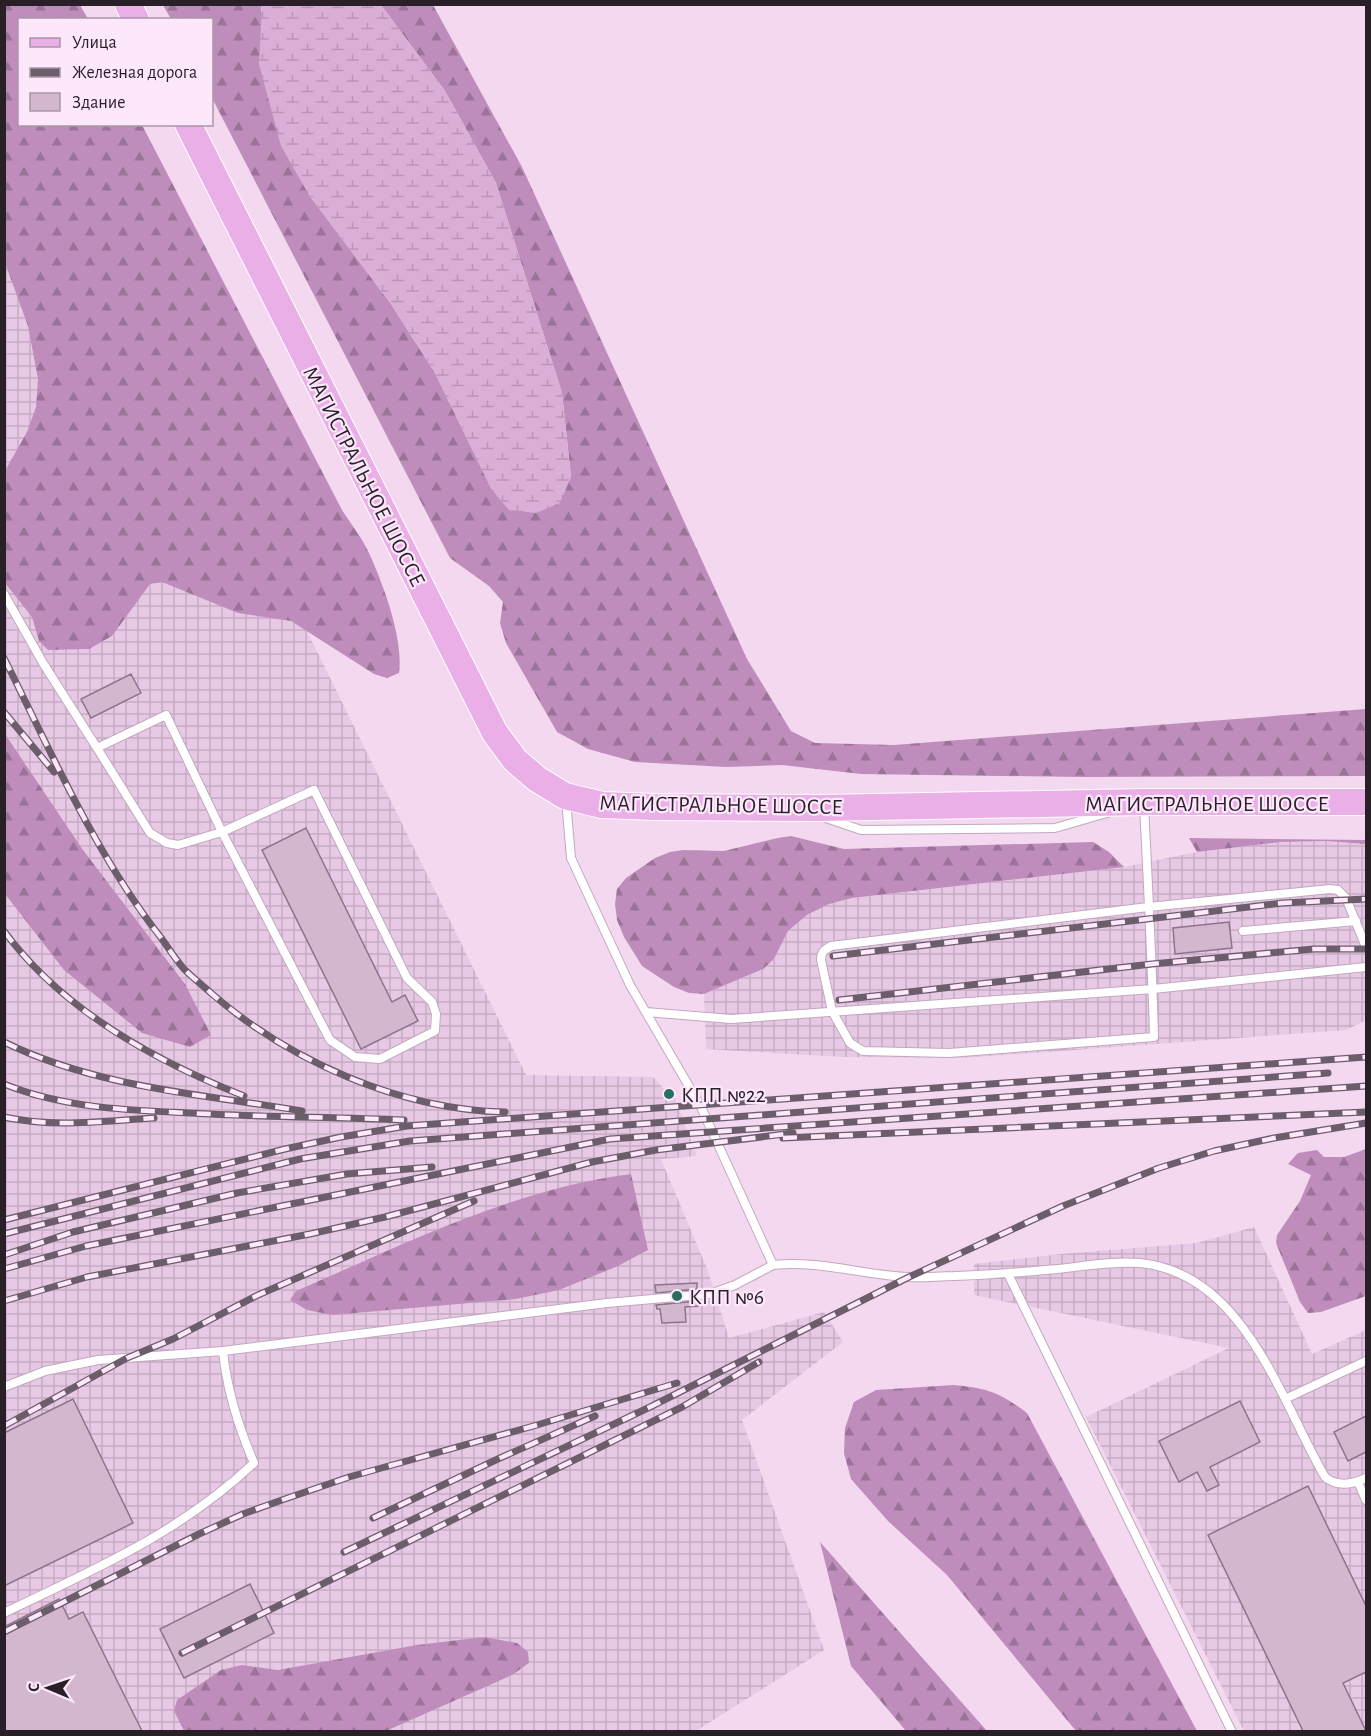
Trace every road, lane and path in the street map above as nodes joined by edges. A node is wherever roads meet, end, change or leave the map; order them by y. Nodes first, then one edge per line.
1 (128, 4) edge
2 (135, 18) edge
3 (189, 126) edge
4 (4, 594) edge
5 (97, 748) junction
6 (565, 796) junction
7 (1144, 802) junction
8 (1366, 802) edge
9 (222, 832) junction
10 (1148, 908) junction
11 (1356, 921) junction
12 (1243, 931) dead end
13 (1366, 947) edge
14 (1366, 967) edge
15 (1153, 989) junction
16 (832, 1011) junction
17 (646, 1012) junction
18 (773, 1265) junction
19 (1008, 1274) junction
20 (223, 1350) junction
21 (1366, 1361) edge
22 (4, 1387) edge
23 (1285, 1399) junction
24 (1362, 1480) edge
25 (1366, 1500) edge
26 (4, 1613) edge
27 (1232, 1731) edge

1 - 2 main road
3 - 6 main road, МАГИСТРАЛЬНОЕ ШОССЕ
4 - 5 lane
5 - 9 lane
5 - 9 lane
6 - 7 main road, МАГИСТРАЛЬНОЕ ШОССЕ
6 - 17 lane
7 - 8 main road, МАГИСТРАЛЬНОЕ ШОССЕ
7 - 10 lane
9 - 9 lane
10 - 11 lane
10 - 15 lane
10 - 16 lane
11 - 12 lane
11 - 13 lane
14 - 15 lane
15 - 16 lane
15 - 16 lane
16 - 17 lane
17 - 18 lane
18 - 19 lane
18 - 20 lane
19 - 23 lane
19 - 27 lane
20 - 22 lane
20 - 26 lane
21 - 23 lane
23 - 24 lane
24 - 25 lane

